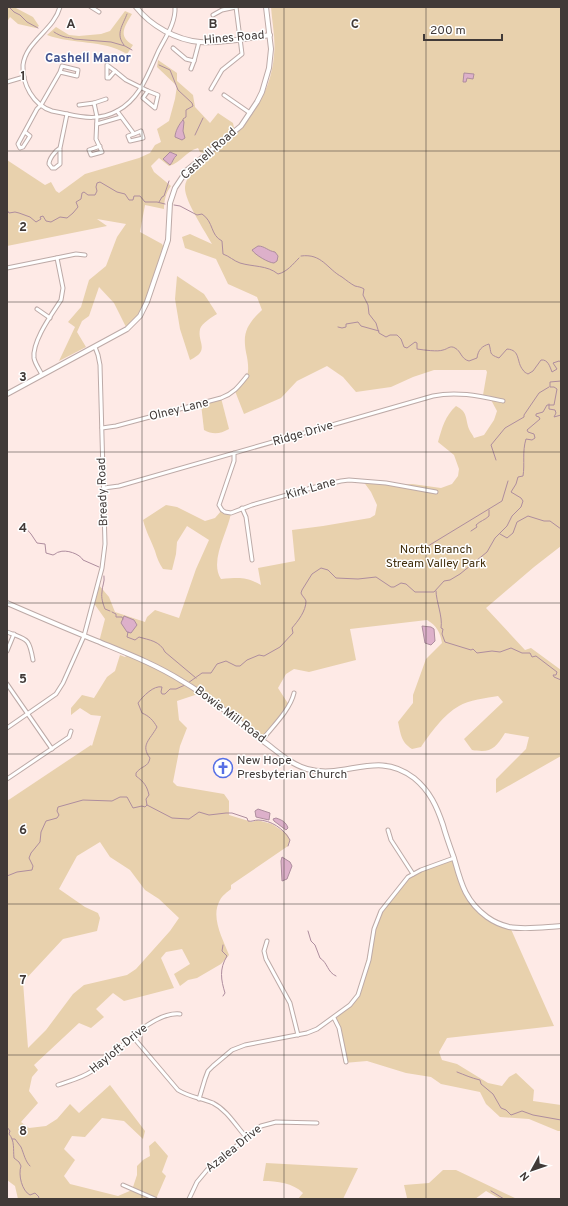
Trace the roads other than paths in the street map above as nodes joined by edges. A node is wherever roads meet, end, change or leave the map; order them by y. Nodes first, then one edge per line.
1 (60, 7) edge
2 (91, 7) edge
3 (136, 7) edge
4 (175, 7) edge
5 (236, 7) edge
6 (266, 7) edge
7 (99, 12) dead end
8 (214, 15) dead end
9 (168, 33) junction
10 (270, 35) junction
11 (241, 39) junction
12 (199, 42) junction
13 (173, 48) dead end
14 (194, 61) junction
15 (191, 69) dead end
16 (115, 71) dead end
17 (60, 72) junction
18 (24, 77) junction
19 (7, 82) edge
20 (142, 87) junction
21 (211, 89) dead end
22 (148, 91) junction
23 (224, 95) dead end
24 (106, 100) dead end
25 (94, 103) junction
26 (41, 105) junction
27 (78, 105) dead end
28 (117, 111) junction
29 (250, 113) junction
30 (67, 114) junction
31 (97, 117) junction
32 (121, 117) junction
33 (97, 124) junction
34 (25, 132) junction
35 (134, 134) junction
36 (100, 146) dead end
37 (60, 148) junction
38 (84, 255) dead end
39 (57, 258) junction
40 (7, 268) edge
41 (37, 309) dead end
42 (50, 318) junction
43 (95, 347) junction
44 (42, 375) junction
45 (247, 376) dead end
46 (7, 394) edge
47 (503, 401) dead end
48 (102, 428) junction
49 (234, 453) junction
50 (104, 488) junction
51 (436, 492) dead end
52 (242, 508) junction
53 (252, 560) dead end
54 (7, 603) edge
55 (7, 632) edge
56 (14, 634) junction
57 (84, 636) junction
58 (7, 651) edge
59 (33, 660) dead end
60 (7, 684) edge
61 (294, 693) dead end
62 (27, 714) junction
63 (7, 728) edge
64 (71, 731) dead end
65 (262, 740) junction
66 (52, 749) junction
67 (7, 779) edge
68 (388, 830) dead end
69 (454, 858) junction
70 (414, 874) junction
71 (561, 926) edge
72 (267, 941) dead end
73 (180, 1014) dead end
74 (334, 1018) junction
75 (298, 1034) junction
76 (133, 1037) junction
77 (346, 1062) dead end
78 (58, 1085) dead end
79 (199, 1099) junction
80 (316, 1123) dead end
81 (246, 1137) junction
82 (123, 1185) dead end
83 (155, 1199) edge
84 (189, 1199) edge

1 - 18 street
2 - 7 street
3 - 9 street, Hines Road
4 - 9 street
5 - 8 street
5 - 11 street
6 - 10 street, Cashell Road
9 - 12 street, Hines Road
9 - 20 street
10 - 11 street, Hines Road
10 - 29 street, Cashell Road
11 - 12 street, Hines Road
11 - 21 street
12 - 14 street
13 - 14 street
14 - 15 street
16 - 20 street
17 - 17 street
17 - 26 street
18 - 19 street
18 - 26 street
20 - 22 street
20 - 28 street
22 - 22 street
23 - 29 street
24 - 25 street
25 - 27 street
25 - 31 street
26 - 30 street
26 - 34 street
28 - 31 street
28 - 32 street
29 - 43 street, Cashell Road
30 - 31 street
30 - 37 street
31 - 33 street
32 - 33 street
32 - 35 street
33 - 36 street
34 - 34 street
35 - 35 street
37 - 37 street
38 - 39 street
39 - 40 street
39 - 42 street
41 - 42 street
42 - 44 street
43 - 44 street, Cashell Road
43 - 48 street, Bready Road
44 - 46 street, Cashell Road
45 - 48 street, Olney Lane
47 - 49 street, Ridge Drive
48 - 50 street, Bready Road
49 - 50 street, Ridge Drive
49 - 52 street, Kirk Lane
50 - 57 street, Bready Road
51 - 52 street, Kirk Lane
52 - 53 street
54 - 57 street, Bowie Mill Road
55 - 56 street
56 - 58 street
56 - 59 street
57 - 62 street, Bready Road
57 - 65 street, Bowie Mill Road
60 - 62 street
61 - 65 street
62 - 63 street, Bready Road
62 - 66 street
64 - 66 street
65 - 69 street, Bowie Mill Road
66 - 67 street
68 - 70 street
69 - 70 street
69 - 71 street, Bowie Mill Road
70 - 74 street
72 - 75 street
73 - 76 street, Hayloft Drive
74 - 75 street
74 - 77 street
75 - 79 street
76 - 78 street, Hayloft Drive
76 - 79 street
79 - 81 street
80 - 81 street, Azalea Drive
81 - 84 street, Azalea Drive
82 - 83 street

